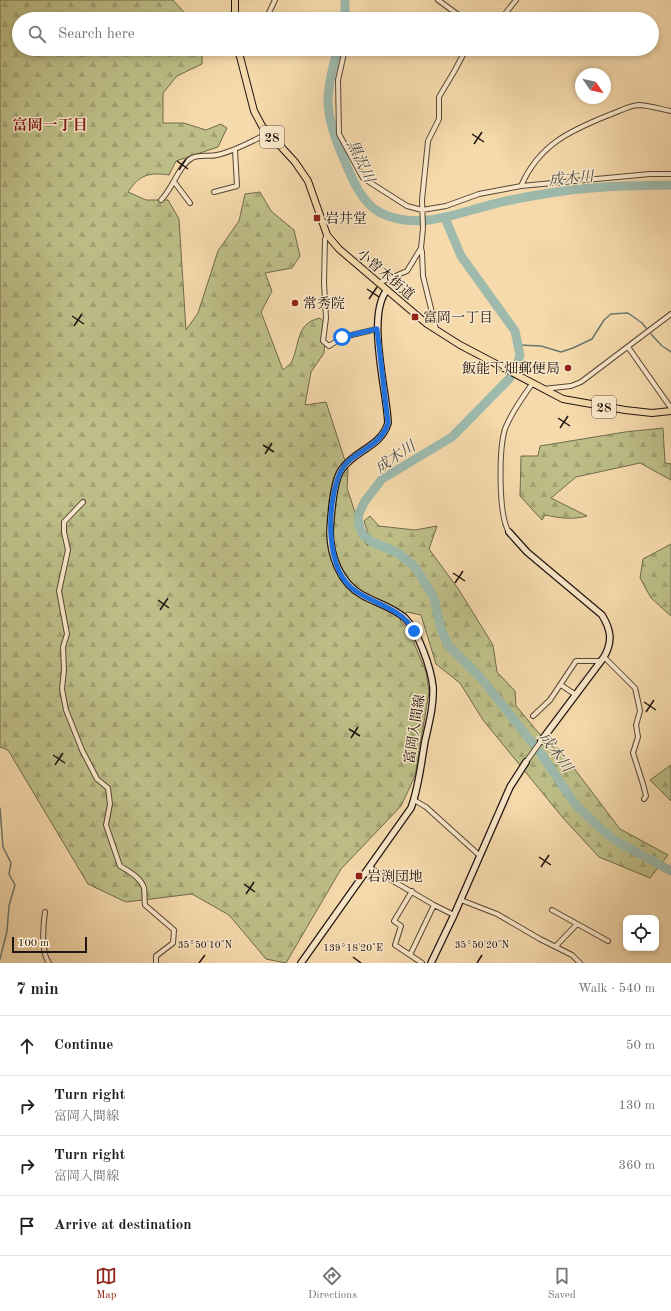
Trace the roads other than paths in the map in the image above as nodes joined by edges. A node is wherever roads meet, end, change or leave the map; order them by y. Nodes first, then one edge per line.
1 (235, 0) edge
2 (275, 0) edge
3 (438, 0) edge
4 (516, 0) edge
5 (235, 12) edge
6 (269, 12) edge
7 (454, 12) edge
8 (506, 12) edge
9 (240, 56) edge
10 (343, 56) edge
11 (463, 56) edge
12 (671, 111) edge
13 (269, 134) junction
14 (235, 150) junction
15 (671, 174) edge
16 (174, 183) junction
17 (521, 186) junction
18 (214, 192) dead end
19 (161, 200) dead end
20 (190, 202) dead end
21 (422, 210) junction
22 (327, 235) junction
23 (421, 248) junction
24 (379, 284) junction
25 (387, 290) junction
26 (671, 314) edge
27 (377, 329) junction
28 (436, 330) junction
29 (628, 347) junction
30 (530, 383) junction
31 (540, 389) junction
32 (671, 410) edge
33 (83, 502) dead end
34 (509, 532) joint
35 (602, 659) junction
36 (561, 685) junction
37 (576, 694) junction
38 (533, 716) dead end
39 (541, 741) joint
40 (526, 762) joint
41 (644, 799) dead end
42 (414, 800) junction
43 (479, 855) junction
44 (369, 867) junction
45 (412, 891) junction
46 (461, 900) junction
47 (434, 906) junction
48 (552, 910) dead end
49 (45, 912) dead end
50 (454, 915) junction
51 (577, 924) junction
52 (608, 941) dead end
53 (556, 946) junction
54 (410, 955) junction
55 (49, 963) edge
56 (156, 963) edge
57 (301, 963) edge
58 (422, 963) edge
59 (431, 963) edge
60 (580, 963) edge

1 - 5 main road
2 - 6 street
3 - 7 street
4 - 8 street
9 - 13 main road, 小曽木街道 / 28
10 - 21 street
11 - 21 street
12 - 17 street
13 - 14 street
13 - 22 main road, 小曽木街道 / 28
14 - 16 street
14 - 18 street
15 - 17 street
16 - 19 street
16 - 20 street
17 - 21 street
21 - 23 street
22 - 24 main road, 小曽木街道 / 28
22 - 27 street
23 - 24 street
23 - 28 street
24 - 25 main road, 小曽木街道 / 28
25 - 27 main road, 富岡入間線
25 - 28 main road, 小曽木街道 / 28
26 - 29 street
27 - 42 main road, 富岡入間線
28 - 30 main road, 小曽木街道 / 28
29 - 31 street
29 - 32 street
30 - 31 main road, 小曽木街道 / 28
30 - 34 street
31 - 32 main road, 小曽木街道 / 28
33 - 56 street
34 - 35 main road
35 - 36 street
35 - 37 main road
35 - 41 street
36 - 37 street
36 - 38 street
37 - 39 main road
39 - 40 street
40 - 43 main road
42 - 43 street
42 - 44 main road, 富岡入間線
43 - 46 main road
44 - 45 street
44 - 57 main road, 富岡入間線
45 - 47 street
45 - 54 street
46 - 50 main road
46 - 53 street
47 - 50 street
47 - 54 street
48 - 51 street
49 - 55 street
50 - 59 main road
51 - 52 street
51 - 53 street
53 - 60 street
54 - 58 street

